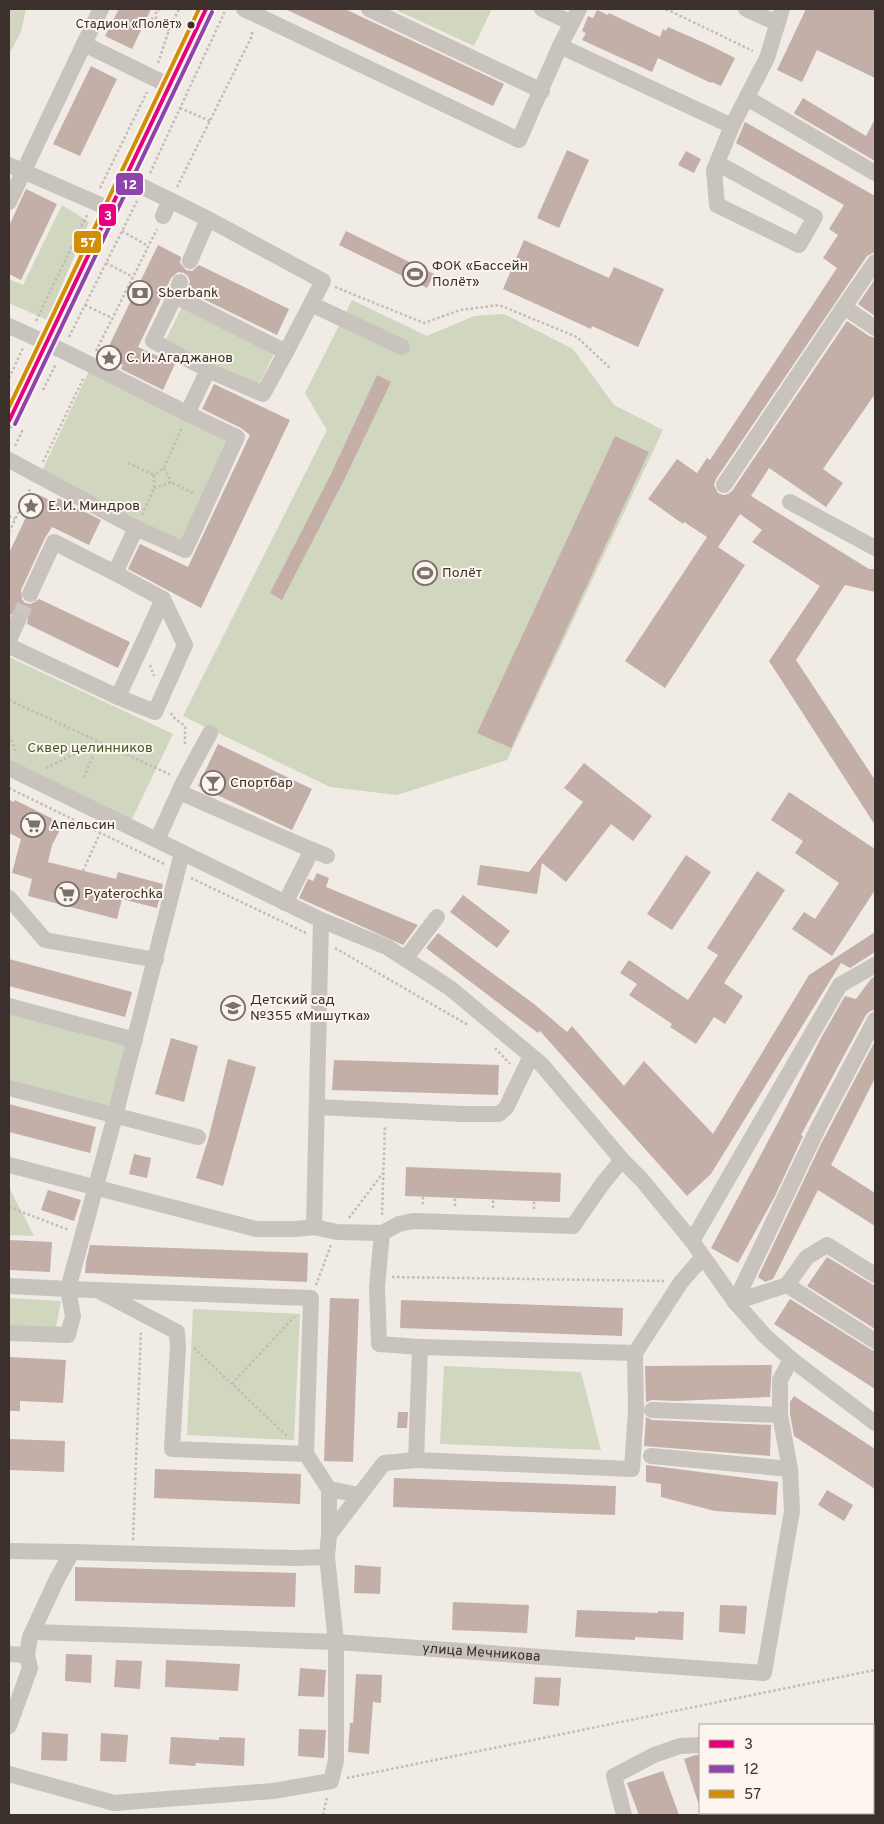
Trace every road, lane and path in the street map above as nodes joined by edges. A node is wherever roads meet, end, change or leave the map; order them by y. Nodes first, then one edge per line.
1 (101, 9) edge
2 (160, 9) edge
3 (172, 9) edge
4 (206, 9) edge
5 (226, 9) edge
6 (369, 9) edge
7 (542, 9) edge
8 (666, 9) edge
9 (746, 9) edge
10 (155, 10) edge
11 (178, 10) edge
12 (248, 11) edge
13 (575, 16) edge
14 (780, 16) edge
15 (156, 18) junction
16 (146, 20) dead end
17 (169, 30) junction
18 (84, 44) junction
19 (560, 46) junction
20 (767, 58) junction
21 (153, 78) junction
22 (170, 86) junction
23 (542, 91) junction
24 (747, 98) junction
25 (180, 108) junction
26 (210, 121) junction
27 (732, 126) junction
28 (717, 163) junction
29 (16, 168) edge
30 (875, 173) edge
31 (126, 178) junction
32 (144, 187) junction
33 (170, 200) junction
34 (9, 202) edge
35 (93, 202) junction
36 (110, 209) junction
37 (163, 216) dead end
38 (208, 219) junction
39 (122, 231) junction
40 (148, 246) dead end
41 (190, 261) dead end
42 (875, 262) edge
43 (106, 263) junction
44 (133, 277) dead end
45 (322, 281) junction
46 (311, 304) junction
47 (85, 305) junction
48 (844, 308) junction
49 (112, 318) dead end
50 (9, 326) edge
51 (875, 328) edge
52 (29, 335) junction
53 (46, 343) junction
54 (402, 347) dead end
55 (62, 351) junction
56 (286, 352) junction
57 (611, 369) dead end
58 (208, 370) junction
59 (9, 378) edge
60 (42, 392) dead end
61 (187, 414) junction
62 (9, 421) edge
63 (25, 425) dead end
64 (11, 455) edge
65 (128, 463) dead end
66 (164, 468) junction
67 (154, 475) junction
68 (171, 482) junction
69 (724, 485) dead end
70 (154, 488) junction
71 (208, 500) junction
72 (790, 502) dead end
73 (9, 516) edge
74 (15, 519) dead end
75 (136, 528) junction
76 (875, 548) edge
77 (115, 573) junction
78 (30, 594) tunnel mouth
79 (163, 599) junction
80 (18, 620) tunnel mouth
81 (9, 640) edge
82 (9, 646) edge
83 (118, 697) junction
84 (9, 700) edge
85 (173, 717) dead end
86 (185, 726) dead end
87 (210, 733) dead end
88 (9, 735) edge
89 (99, 742) junction
90 (9, 768) edge
91 (84, 776) dead end
92 (27, 777) junction
93 (182, 787) junction
94 (9, 788) edge
95 (100, 833) junction
96 (157, 840) junction
97 (182, 853) junction
98 (83, 871) dead end
99 (178, 871) junction
100 (9, 898) edge
101 (286, 903) junction
102 (438, 917) dead end
103 (321, 920) junction
104 (321, 940) junction
105 (406, 959) junction
106 (156, 960) junction
107 (875, 965) edge
108 (9, 1006) edge
109 (875, 1020) edge
110 (472, 1028) dead end
111 (135, 1040) junction
112 (494, 1047) dead end
113 (531, 1056) junction
114 (522, 1076) junction
115 (9, 1088) edge
116 (317, 1107) junction
117 (385, 1110) junction
118 (115, 1116) junction
119 (198, 1137) dead end
120 (622, 1160) junction
121 (9, 1165) edge
122 (383, 1172) junction
123 (95, 1187) junction
124 (9, 1207) edge
125 (314, 1227) junction
126 (337, 1232) junction
127 (382, 1232) junction
128 (82, 1236) junction
129 (692, 1241) junction
130 (703, 1257) junction
131 (378, 1276) junction
132 (875, 1276) edge
133 (681, 1282) junction
134 (787, 1285) junction
135 (9, 1286) edge
136 (68, 1289) junction
137 (99, 1291) junction
138 (735, 1302) junction
139 (142, 1314) junction
140 (177, 1332) junction
141 (9, 1334) edge
142 (875, 1341) edge
143 (420, 1347) junction
144 (635, 1353) junction
145 (791, 1359) junction
146 (652, 1410) dead end
147 (780, 1415) junction
148 (875, 1423) edge
149 (306, 1454) junction
150 (651, 1456) dead end
151 (416, 1460) junction
152 (790, 1469) junction
153 (329, 1489) junction
154 (359, 1495) junction
155 (329, 1535) junction
156 (9, 1551) edge
157 (72, 1552) junction
158 (132, 1554) junction
159 (327, 1557) junction
160 (33, 1632) junction
161 (336, 1642) junction
162 (9, 1654) edge
163 (27, 1655) junction
164 (875, 1670) edge
165 (9, 1726) edge
166 (699, 1745) edge
167 (9, 1774) edge
168 (331, 1781) junction
169 (624, 1815) edge

1 - 18 street
2 - 10 path
3 - 11 path
4 - 22 street
5 - 25 path
6 - 23 street
7 - 13 street
8 - 20 path
9 - 14 street
10 - 15 path
11 - 17 path
12 - 23 street
12 - 26 path
13 - 19 street
14 - 20 street
15 - 16 path
15 - 17 path
17 - 21 path
18 - 21 street
18 - 29 street
19 - 23 street
19 - 27 street
20 - 24 street
21 - 22 street
21 - 35 path
22 - 31 street
24 - 27 street
24 - 30 street
25 - 26 path
25 - 32 path
26 - 33 path
27 - 28 street
28 - 28 street
29 - 34 street
29 - 35 street
31 - 32 street
31 - 36 street
32 - 33 street
32 - 39 path
33 - 37 street
33 - 38 street
35 - 36 street
35 - 52 path
36 - 53 street
38 - 41 street
38 - 45 street
39 - 40 path
39 - 43 path
42 - 48 street
43 - 44 path
43 - 47 path
45 - 46 street
45 - 57 path
46 - 54 street
46 - 56 street
47 - 49 path
47 - 55 path
48 - 51 street
48 - 69 street
50 - 52 street
52 - 53 street
52 - 59 path
53 - 55 street
53 - 62 street
55 - 60 path
55 - 61 street
56 - 58 street
56 - 58 street
58 - 61 street
61 - 66 path
61 - 71 street
63 - 64 path
64 - 75 street
65 - 67 path
66 - 67 path
66 - 68 path
67 - 70 path
68 - 70 path
68 - 71 path
70 - 75 path
71 - 75 street
72 - 76 street
73 - 74 path
75 - 77 street
77 - 78 street
77 - 79 street
79 - 83 street
79 - 83 street
80 - 81 street
82 - 83 street
84 - 89 path
85 - 86 path
87 - 93 street
88 - 92 path
89 - 91 path
89 - 92 path
89 - 93 path
90 - 92 street
92 - 96 street
93 - 96 street
93 - 101 street
94 - 95 path
95 - 98 path
95 - 99 path
96 - 97 street
97 - 99 street
97 - 101 street
99 - 104 path
99 - 106 street
100 - 106 street
101 - 103 street
102 - 105 street
103 - 104 street
103 - 105 street
104 - 110 path
104 - 116 street
105 - 113 street
106 - 111 street
107 - 129 street
108 - 111 street
109 - 138 street
111 - 118 street
112 - 114 path
113 - 114 street
113 - 120 street
114 - 117 street
115 - 118 street
116 - 117 street
116 - 125 street
117 - 122 path
118 - 119 street
118 - 123 street
120 - 127 street
120 - 129 street
121 - 123 street
122 - 126 path
122 - 127 path
123 - 125 street
123 - 128 street
124 - 128 path
125 - 126 street
126 - 127 street
127 - 131 street
128 - 136 street
129 - 130 street
130 - 133 street
130 - 138 street
131 - 133 path
131 - 143 street
132 - 134 street
133 - 144 street
134 - 138 street
134 - 142 street
135 - 136 street
136 - 137 street
136 - 141 street
137 - 139 street
137 - 149 street
138 - 145 street
139 - 140 street
139 - 158 path
140 - 149 path
140 - 149 street
143 - 144 street
143 - 151 street
144 - 151 street
145 - 147 street
145 - 148 street
146 - 147 street
147 - 152 street
149 - 153 street
150 - 152 street
151 - 154 street
152 - 161 street, улица Мечникова
153 - 154 street
153 - 155 street
154 - 155 street
155 - 159 street
156 - 157 street
157 - 158 street
157 - 160 street
158 - 159 street
159 - 161 street
160 - 161 street, улица Мечникова
160 - 163 street
161 - 168 street
162 - 163 street
163 - 165 street
164 - 168 path
166 - 169 street
167 - 168 street

